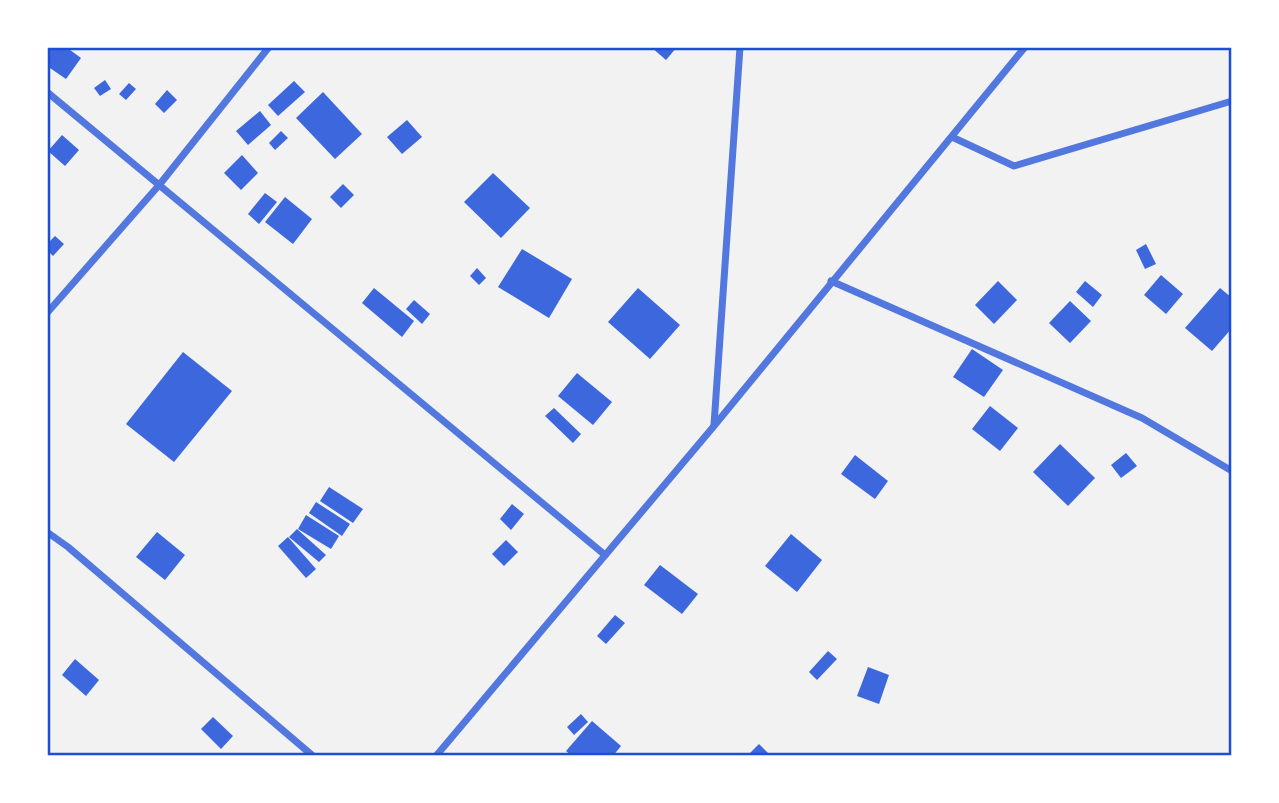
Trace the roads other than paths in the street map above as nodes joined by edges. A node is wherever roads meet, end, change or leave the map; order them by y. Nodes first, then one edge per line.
1 (270, 47) edge
2 (740, 47) edge
3 (1025, 47) edge
4 (47, 92) edge
5 (1232, 101) edge
6 (952, 137) junction
7 (160, 184) junction
8 (831, 281) junction
9 (47, 313) edge
10 (714, 426) junction
11 (1232, 471) edge
12 (47, 532) edge
13 (605, 555) junction
14 (313, 756) edge
15 (436, 756) edge

1 - 7 street
2 - 10 street
3 - 6 street
4 - 7 street
5 - 6 street
6 - 8 street
7 - 9 street
7 - 13 street
8 - 10 street
8 - 11 street
10 - 13 street
12 - 14 street
13 - 15 street

